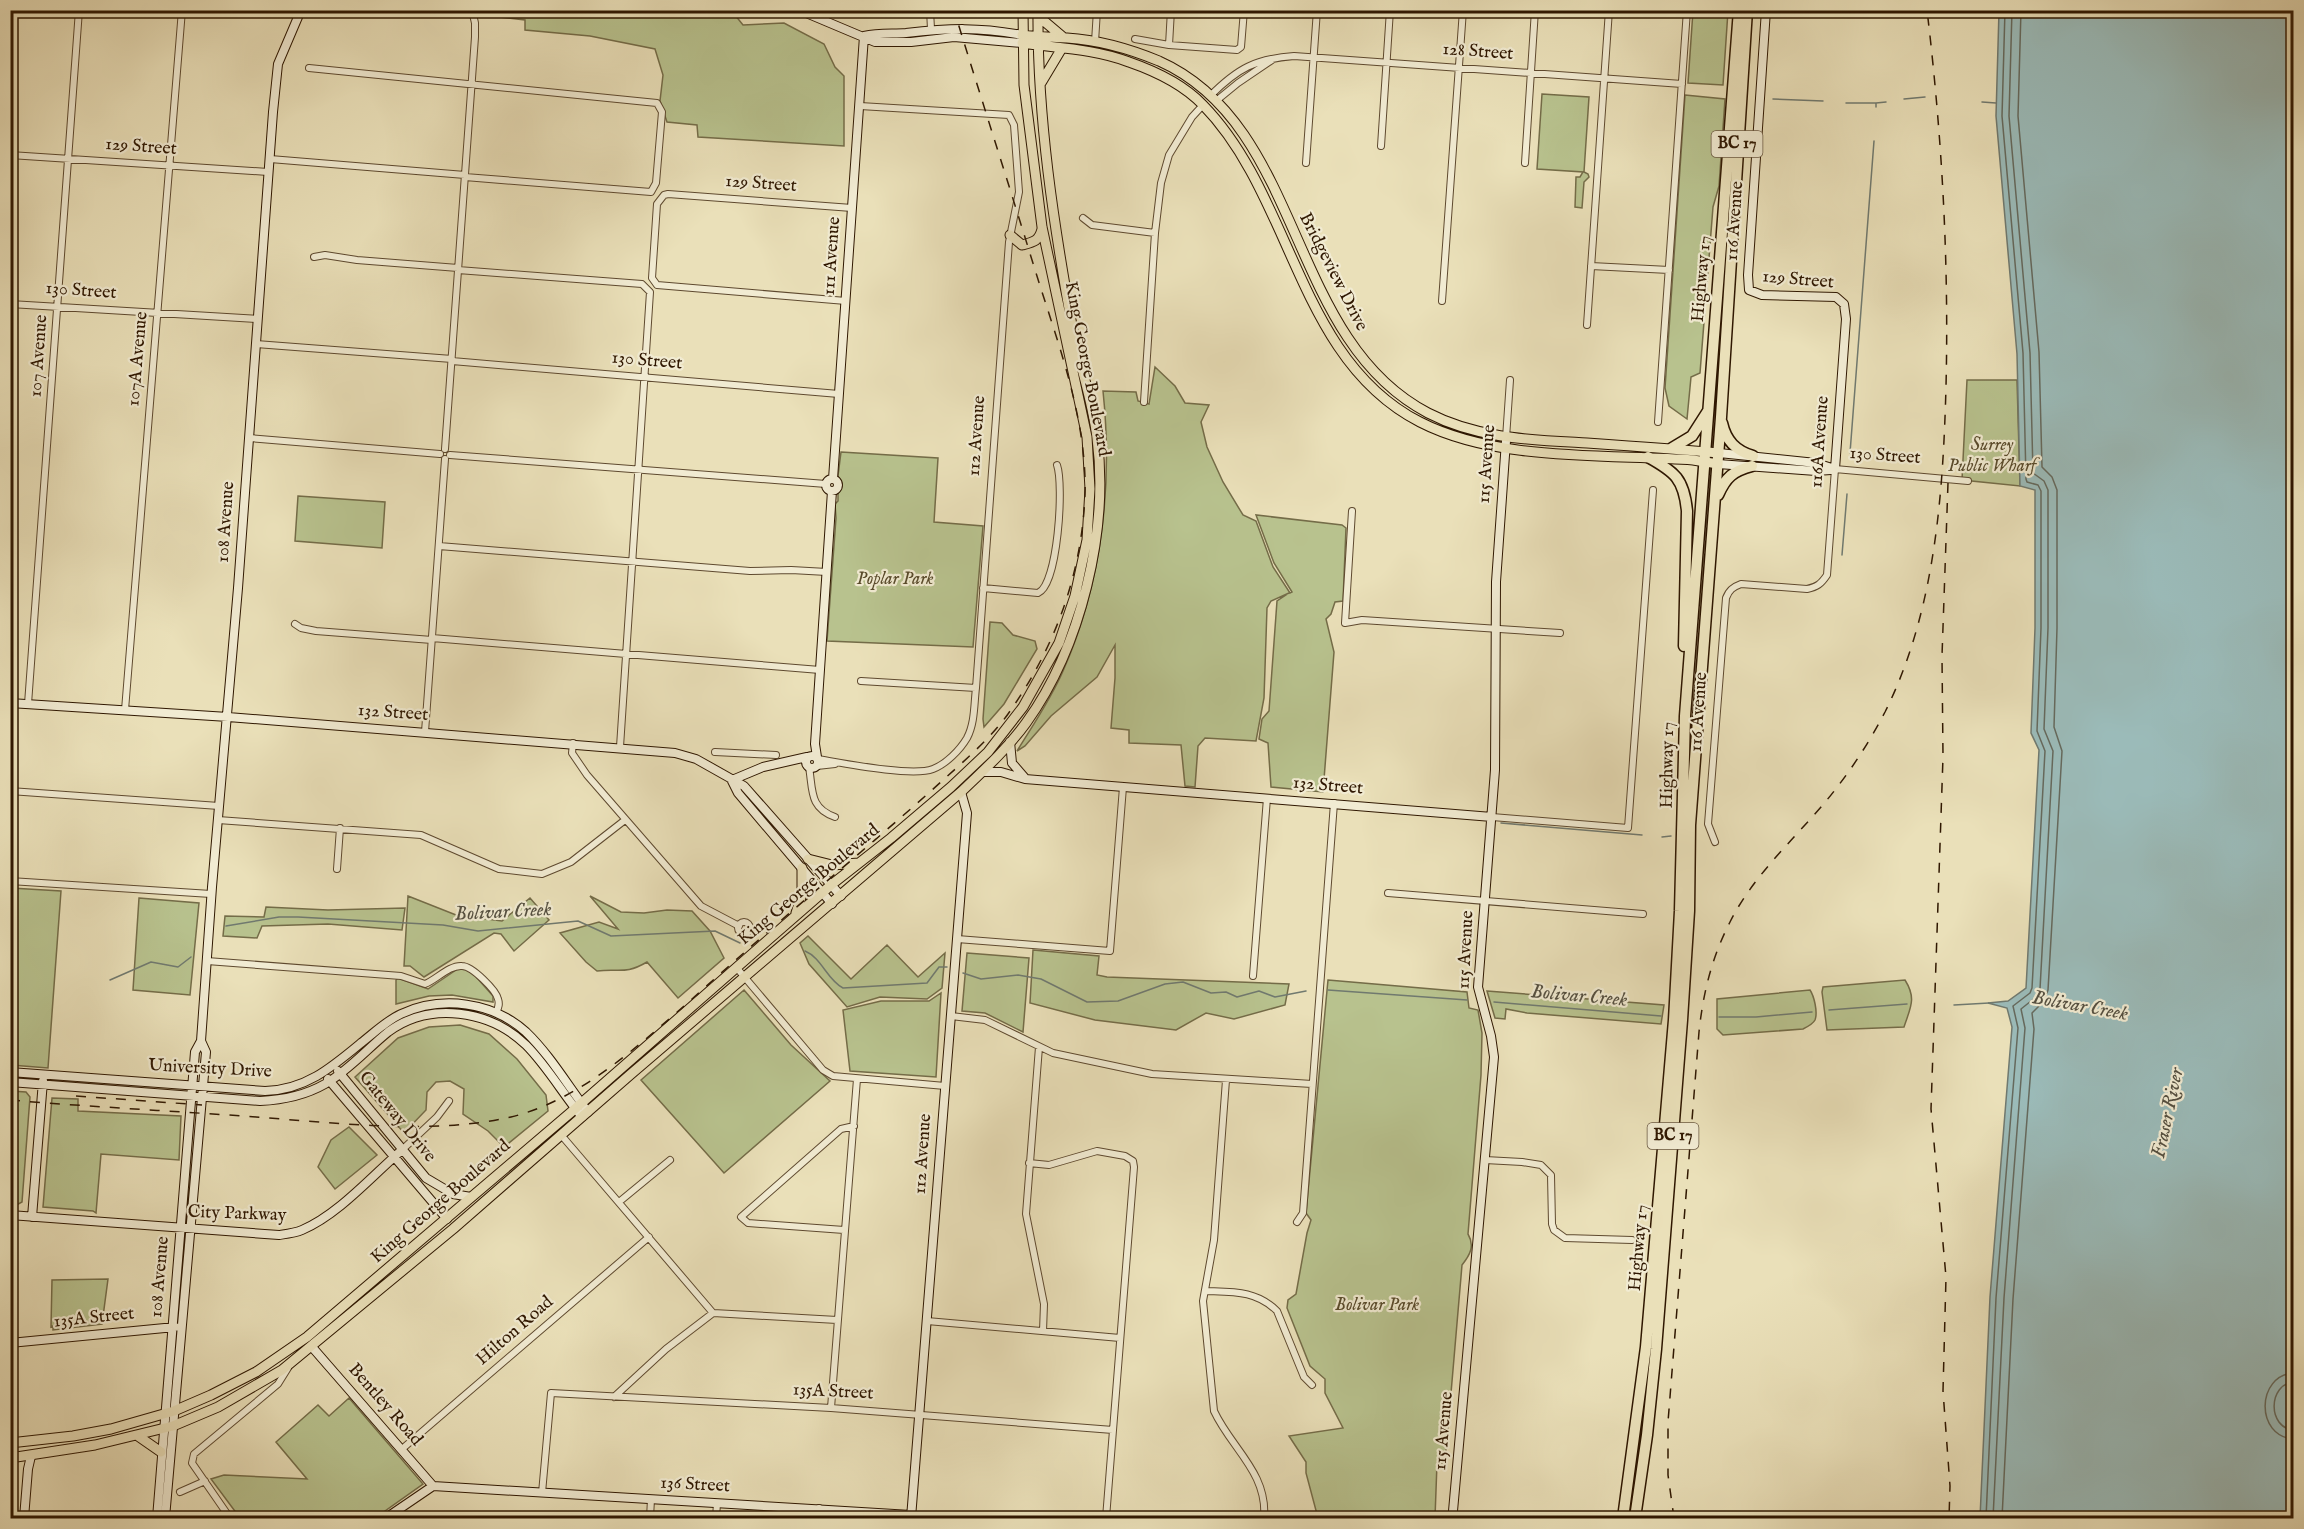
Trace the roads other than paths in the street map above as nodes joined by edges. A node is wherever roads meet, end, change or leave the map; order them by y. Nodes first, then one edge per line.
1 (79, 10) edge
2 (182, 10) edge
3 (302, 10) edge
4 (472, 10) edge
5 (799, 10) edge
6 (930, 10) edge
7 (1023, 10) edge
8 (1097, 10) edge
9 (1171, 10) edge
10 (1244, 10) edge
11 (1317, 10) edge
12 (1390, 10) edge
13 (1463, 10) edge
14 (1535, 10) edge
15 (1609, 10) edge
16 (1687, 10) edge
17 (1739, 10) edge
18 (1747, 10) edge
19 (1766, 10) edge
20 (1038, 14) edge
21 (931, 29) junction
22 (864, 36) junction
23 (1022, 39) junction
24 (1135, 39) dead end
25 (1038, 41) junction
26 (1095, 42) junction
27 (1063, 43) junction
28 (1169, 45) junction
29 (1314, 57) junction
30 (1386, 62) junction
31 (1459, 67) junction
32 (309, 68) dead end
33 (1532, 72) junction
34 (1605, 78) junction
35 (1041, 83) junction
36 (472, 84) junction
37 (1682, 84) junction
38 (1213, 99) junction
39 (1203, 105) junction
40 (860, 106) junction
41 (1381, 146) dead end
42 (10, 155) edge
43 (68, 159) junction
44 (270, 159) junction
45 (1306, 163) dead end
46 (1526, 163) dead end
47 (170, 166) junction
48 (268, 171) junction
49 (465, 176) junction
50 (852, 208) junction
51 (1083, 218) dead end
52 (1042, 227) junction
53 (1155, 232) junction
54 (1010, 235) junction
55 (314, 257) dead end
56 (1591, 266) junction
57 (458, 269) junction
58 (1669, 270) junction
59 (1718, 278) junction
60 (1749, 290) joint
61 (846, 301) junction
62 (1442, 301) dead end
63 (10, 304) edge
64 (1844, 304) joint
65 (57, 307) junction
66 (159, 313) junction
67 (258, 319) junction
68 (1587, 325) dead end
69 (256, 344) junction
70 (452, 360) junction
71 (646, 377) junction
72 (1510, 380) dead end
73 (839, 394) junction
74 (1144, 402) dead end
75 (1708, 411) junction
76 (1721, 417) junction
77 (1658, 422) dead end
78 (249, 438) junction
79 (1506, 438) junction
80 (1672, 448) junction
81 (1505, 449) junction
82 (445, 456) junction
83 (1712, 456) junction
84 (1648, 457) junction
85 (1752, 461) junction
86 (1057, 465) dead end
87 (639, 469) junction
88 (1835, 469) junction
89 (1968, 481) dead end
90 (830, 485) junction
91 (1653, 490) dead end
92 (1715, 501) junction
93 (1352, 511) dead end
94 (439, 546) junction
95 (633, 561) junction
96 (827, 572) junction
97 (1734, 586) joint
98 (983, 588) junction
99 (295, 624) dead end
100 (1495, 628) junction
101 (1560, 633) dead end
102 (432, 639) junction
103 (626, 654) junction
104 (820, 670) junction
105 (861, 681) dead end
106 (976, 688) junction
107 (10, 703) edge
108 (28, 704) junction
109 (126, 710) junction
110 (1685, 716) junction
111 (228, 717) junction
112 (425, 732) junction
113 (1010, 742) junction
114 (573, 743) junction
115 (620, 747) junction
116 (715, 752) dead end
117 (759, 755) junction
118 (776, 755) dead end
119 (813, 762) junction
120 (763, 767) junction
121 (982, 772) junction
122 (1025, 779) junction
123 (732, 780) junction
124 (958, 781) junction
125 (1123, 787) junction
126 (10, 791) edge
127 (961, 792) junction
128 (1267, 798) junction
129 (1334, 803) junction
130 (219, 806) junction
131 (835, 817) dead end
132 (1492, 817) junction
133 (218, 820) junction
134 (625, 820) junction
135 (340, 828) junction
136 (1715, 842) dead end
137 (808, 859) junction
138 (860, 863) junction
139 (802, 868) junction
140 (337, 869) dead end
141 (10, 881) edge
142 (831, 885) junction
143 (822, 892) junction
144 (1388, 893) dead end
145 (212, 894) junction
146 (840, 896) junction
147 (1485, 900) junction
148 (832, 904) junction
149 (1643, 914) dead end
150 (794, 916) junction
151 (739, 926) dead end
152 (957, 939) junction
153 (207, 961) junction
154 (736, 967) junction
155 (1253, 975) dead end
156 (744, 978) junction
157 (496, 1013) junction
158 (951, 1016) junction
159 (201, 1041) junction
160 (1039, 1047) junction
161 (337, 1070) junction
162 (10, 1072) edge
163 (44, 1075) junction
164 (327, 1077) junction
165 (857, 1079) junction
166 (1227, 1080) junction
167 (10, 1082) edge
168 (1312, 1084) junction
169 (43, 1085) junction
170 (192, 1086) junction
171 (945, 1086) junction
172 (202, 1087) junction
173 (191, 1096) junction
174 (202, 1097) junction
175 (449, 1101) dead end
176 (578, 1106) junction
177 (585, 1114) junction
178 (854, 1126) junction
179 (562, 1136) junction
180 (403, 1149) junction
181 (394, 1156) junction
182 (670, 1160) dead end
183 (1485, 1160) junction
184 (1029, 1163) junction
185 (471, 1197) junction
186 (619, 1202) junction
187 (10, 1215) edge
188 (32, 1217) junction
189 (447, 1219) junction
190 (1297, 1222) dead end
191 (185, 1229) junction
192 (844, 1230) junction
193 (649, 1237) junction
194 (1632, 1240) dead end
195 (1204, 1291) junction
196 (713, 1312) junction
197 (837, 1320) junction
198 (927, 1321) junction
199 (177, 1327) junction
200 (1043, 1331) junction
201 (1120, 1338) junction
202 (10, 1343) edge
203 (312, 1347) junction
204 (291, 1364) junction
205 (1311, 1385) dead end
206 (614, 1397) junction
207 (831, 1408) junction
208 (170, 1412) junction
209 (919, 1414) junction
210 (168, 1427) junction
211 (1113, 1430) junction
212 (138, 1436) junction
213 (10, 1443) edge
214 (402, 1449) junction
215 (162, 1452) junction
216 (31, 1456) junction
217 (10, 1458) edge
218 (205, 1482) junction
219 (433, 1486) junction
220 (180, 1492) dead end
221 (542, 1493) junction
222 (651, 1499) junction
223 (717, 1503) junction
224 (819, 1508) junction
225 (911, 1517) edge
226 (24, 1518) edge
227 (156, 1518) edge
228 (165, 1518) edge
229 (230, 1518) edge
230 (386, 1518) edge
231 (650, 1518) edge
232 (716, 1518) edge
233 (818, 1518) edge
234 (955, 1518) edge
235 (1106, 1518) edge
236 (1264, 1518) edge
237 (1454, 1518) edge
238 (1623, 1518) edge
239 (1635, 1518) edge

1 - 43 street, 107 Avenue
2 - 47 street, 107A Avenue
3 - 44 main road, 108 Avenue
4 - 36 street
5 - 22 main road
6 - 21 street
7 - 23 main road, King George Boulevard
8 - 26 street
9 - 28 street
10 - 28 street
11 - 29 street
12 - 30 street
13 - 31 street
14 - 33 street
15 - 34 street
16 - 37 street
17 - 59 highway, Highway 17 / BC 17
18 - 76 highway, Highway 17 / BC 17
19 - 60 main road, 116 Avenue
20 - 25 main road, King George Boulevard
20 - 27 main road
21 - 22 main road
21 - 23 main road
22 - 23 main road
22 - 40 main road, 111 Avenue
23 - 25 main road
23 - 52 main road, King George Boulevard
24 - 28 street
25 - 27 main road, Bridgeview Drive
25 - 35 main road, King George Boulevard
26 - 27 main road, Bridgeview Drive
26 - 38 main road, Bridgeview Drive
27 - 35 main road
27 - 39 main road, Bridgeview Drive
29 - 30 street, 128 Street
29 - 38 street, 128 Street
29 - 45 street
30 - 31 street, 128 Street
30 - 41 street
31 - 33 street, 128 Street
31 - 62 street
32 - 36 street
33 - 34 street, 128 Street
33 - 46 street
34 - 37 street, 128 Street
34 - 56 street
35 - 113 main road, King George Boulevard
36 - 49 street
36 - 49 street
37 - 58 street
38 - 39 main road, 128 Street
38 - 79 main road, Bridgeview Drive
39 - 53 street
39 - 81 main road, Bridgeview Drive
40 - 50 main road, 111 Avenue
40 - 54 street, 112 Avenue
42 - 43 street, 129 Street
43 - 47 street, 129 Street
43 - 65 street, 107 Avenue
44 - 48 main road, 108 Avenue
44 - 49 street
47 - 48 street, 129 Street
47 - 66 street, 107A Avenue
48 - 67 main road, 108 Avenue
49 - 57 street
50 - 61 main road, 111 Avenue
50 - 61 street, 129 Street
51 - 53 street
52 - 54 main road
52 - 124 main road, King George Boulevard
53 - 74 street
54 - 98 street, 112 Avenue
55 - 57 street
56 - 58 street
56 - 68 street
57 - 70 street
57 - 71 street
58 - 77 street
59 - 75 highway, Highway 17 / BC 17
59 - 83 highway
60 - 64 main road, 129 Street
61 - 73 main road, 111 Avenue
63 - 65 street, 130 Street
64 - 88 main road, 116A Avenue
65 - 66 street, 130 Street
65 - 108 street, 107 Avenue
66 - 67 street, 130 Street
66 - 109 street, 107A Avenue
67 - 69 main road, 108 Avenue
69 - 70 street, 130 Street
69 - 78 main road, 108 Avenue
70 - 71 street, 130 Street
70 - 82 street
71 - 73 street, 130 Street
71 - 87 street
72 - 79 street, 115 Avenue
73 - 90 main road, 111 Avenue
75 - 80 highway
75 - 83 highway, Highway 17 / BC 17
76 - 83 highway, Highway 17 / BC 17
76 - 85 highway
78 - 82 street
78 - 111 main road, 108 Avenue
79 - 80 main road, Bridgeview Drive
79 - 81 main road, 115 Avenue
80 - 83 main road, Bridgeview Drive
81 - 84 main road, Bridgeview Drive
81 - 100 main road, 115 Avenue
82 - 87 street
82 - 94 street
83 - 84 main road, Bridgeview Drive
83 - 85 main road, 130 Street
83 - 92 highway, Highway 17 / BC 17
83 - 110 highway, Highway 17 / BC 17
84 - 110 highway
85 - 88 main road, 130 Street
85 - 92 highway
86 - 98 street
87 - 90 street
87 - 95 street
88 - 89 street, 130 Street
88 - 97 street, 116A Avenue
90 - 96 main road, 111 Avenue
91 - 132 street, 132 Street
92 - 239 highway, Highway 17 / BC 17
93 - 100 street
94 - 95 street
94 - 102 street
95 - 96 street
95 - 103 street
96 - 104 main road, 111 Avenue
97 - 136 street, 116 Avenue
98 - 106 street, 112 Avenue
99 - 102 street
100 - 101 street
100 - 132 main road, 115 Avenue
102 - 103 street
102 - 112 street
103 - 104 street
103 - 115 street
104 - 119 main road, 111 Avenue
105 - 106 street
106 - 119 street, 112 Avenue
107 - 108 main road, 132 Street
108 - 109 main road, 132 Street
109 - 111 main road, 132 Street
110 - 238 highway, Highway 17 / BC 17
111 - 112 main road, 132 Street
111 - 130 main road, 108 Avenue
112 - 114 main road, 132 Street
113 - 121 main road, King George Boulevard
113 - 122 main road
114 - 115 main road, 132 Street
114 - 134 street
115 - 123 main road, 132 Street
116 - 117 street
117 - 118 street
117 - 120 street
119 - 120 main road
119 - 131 street, 111 Avenue
120 - 123 main road
121 - 122 main road, 132 Street
121 - 127 main road, King George Boulevard
122 - 125 main road, 132 Street
123 - 137 main road, 132 Street
123 - 139 main road
124 - 127 main road
124 - 138 main road, King George Boulevard
125 - 128 main road, 132 Street
125 - 152 street
126 - 130 street
127 - 146 main road, King George Boulevard
127 - 152 main road, 112 Avenue
128 - 129 main road, 132 Street
128 - 155 street
129 - 132 main road, 132 Street
129 - 168 street
130 - 133 main road, 108 Avenue
132 - 147 main road, 115 Avenue
133 - 135 street
133 - 145 main road, 108 Avenue
134 - 135 street
134 - 151 street
135 - 140 street
137 - 138 main road
137 - 142 main road, 132 Street
138 - 142 main road, King George Boulevard
139 - 143 main road
139 - 150 main road
141 - 145 street
142 - 143 main road, King George Boulevard
142 - 146 main road, 132 Street
143 - 148 main road
143 - 150 main road, King George Boulevard
144 - 147 street
145 - 153 main road, 108 Avenue
146 - 148 main road, King George Boulevard
147 - 149 street
147 - 183 main road, 115 Avenue
148 - 156 main road, King George Boulevard
150 - 154 main road, King George Boulevard
152 - 158 main road, 112 Avenue
153 - 157 street
153 - 159 main road, 108 Avenue
154 - 156 street
154 - 176 main road, King George Boulevard
156 - 165 street
156 - 177 main road, King George Boulevard
157 - 161 main road, University Drive
157 - 176 main road, University Drive
158 - 160 street
158 - 171 main road, 112 Avenue
159 - 170 main road, 108 Avenue
159 - 172 main road, 108 Avenue
160 - 166 street
160 - 184 street
161 - 164 main road, University Drive
161 - 176 main road, University Drive
161 - 180 main road, Gateway Drive
162 - 163 main road, University Drive
163 - 169 main road
163 - 170 main road, University Drive
164 - 172 main road, University Drive
164 - 174 main road, University Drive
164 - 181 main road, Gateway Drive
165 - 171 street
165 - 178 street
166 - 168 street
166 - 195 street
167 - 169 main road, University Drive
168 - 190 street
169 - 173 main road, University Drive
169 - 188 main road
170 - 172 main road, University Drive
170 - 173 main road, 108 Avenue
171 - 198 main road, 112 Avenue
172 - 174 main road, 108 Avenue
173 - 174 main road, University Drive
173 - 191 main road, 108 Avenue
174 - 191 main road, 108 Avenue
175 - 180 street, City Parkway
176 - 177 main road, University Drive
176 - 185 main road, King George Boulevard
177 - 179 main road, King George Boulevard
178 - 192 street
178 - 192 street
179 - 186 street
179 - 203 main road, King George Boulevard
180 - 181 main road, City Parkway
180 - 185 main road, Gateway Drive
181 - 189 main road, Gateway Drive
181 - 191 main road, City Parkway
182 - 186 street
183 - 194 street
183 - 237 main road, 115 Avenue
184 - 200 street
184 - 201 street
185 - 189 main road, King George Boulevard
186 - 193 street
187 - 188 main road, City Parkway
188 - 191 main road, City Parkway
189 - 208 main road, King George Boulevard
191 - 199 main road, 108 Avenue
192 - 197 street
193 - 196 street
193 - 214 street, Hilton Road
195 - 205 street
195 - 236 street
196 - 197 street
196 - 206 street
197 - 207 street
198 - 200 street
198 - 209 main road, 112 Avenue
199 - 202 main road, 135A Street
199 - 208 main road, 108 Avenue
200 - 201 street
201 - 211 street
203 - 204 main road, King George Boulevard
203 - 214 main road, Bentley Road
204 - 210 main road, King George Boulevard
204 - 218 street, King George Boulevard
206 - 207 street, 135A Street
206 - 221 street, 135A Street
207 - 209 street, 135A Street
208 - 210 main road, 108 Avenue
208 - 213 main road, King George Boulevard
209 - 211 street, 135A Street
209 - 225 main road, 112 Avenue
210 - 212 main road, King George Boulevard
210 - 215 main road, 108 Avenue
210 - 228 main road, 108 Avenue
211 - 235 street
212 - 215 main road
212 - 216 main road, King George Boulevard
214 - 219 main road, Bentley Road
215 - 227 main road, 108 Avenue
216 - 217 main road, King George Boulevard
216 - 226 main road
218 - 220 street
218 - 229 street
219 - 221 main road, 136 Street
219 - 230 main road
221 - 222 main road, 136 Street
222 - 223 main road, 136 Street
222 - 231 street
223 - 224 main road, 136 Street
223 - 232 street
224 - 225 main road, 136 Street
224 - 233 street
225 - 234 street, 136 Street

